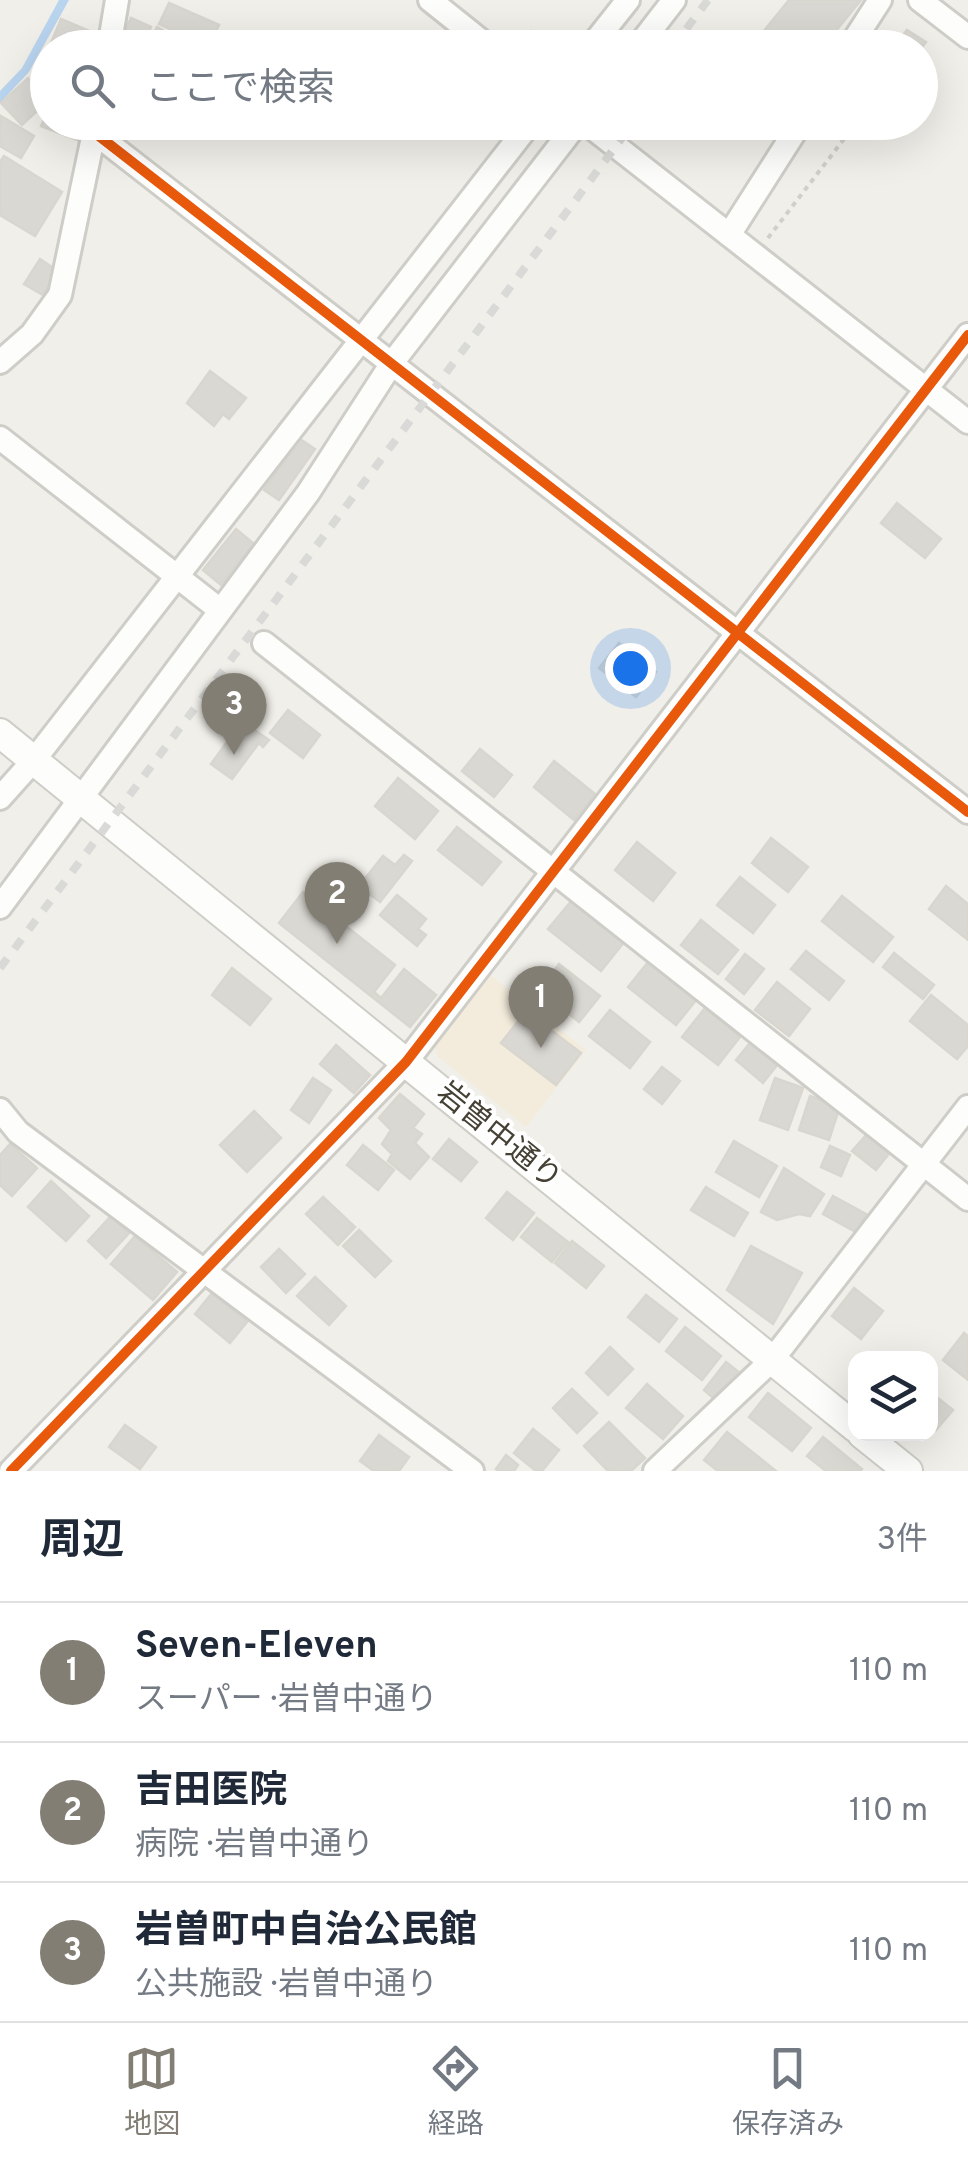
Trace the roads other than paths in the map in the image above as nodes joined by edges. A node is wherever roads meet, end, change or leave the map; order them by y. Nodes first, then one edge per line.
1 (117, 0) edge
2 (430, 0) edge
3 (628, 0) edge
4 (674, 0) edge
5 (880, 0) edge
6 (920, 0) edge
7 (112, 30) edge
8 (468, 30) edge
9 (604, 30) edge
10 (651, 30) edge
11 (861, 30) edge
12 (968, 37) edge
13 (93, 140) edge
14 (111, 140) edge
15 (516, 140) edge
16 (568, 140) edge
17 (605, 140) edge
18 (789, 140) edge
19 (728, 235) junction
20 (968, 335) edge
21 (362, 338) junction
22 (0, 362) edge
23 (392, 362) junction
24 (925, 388) junction
25 (968, 422) edge
26 (0, 438) edge
27 (176, 578) junction
28 (220, 610) junction
29 (740, 632) junction
30 (264, 643) dead end
31 (0, 732) edge
32 (34, 760) junction
33 (0, 798) edge
34 (80, 798) junction
35 (968, 812) edge
36 (553, 873) junction
37 (0, 907) edge
38 (406, 1062) junction
39 (968, 1107) edge
40 (0, 1110) edge
41 (924, 1164) junction
42 (968, 1199) edge
43 (203, 1273) junction
44 (772, 1360) junction
45 (848, 1422) edge
46 (871, 1441) edge
47 (0, 1463) edge
48 (9, 1471) edge
49 (472, 1471) edge
50 (654, 1471) edge
51 (908, 1471) edge

1 - 7 street
2 - 8 street
3 - 9 street
4 - 10 street
5 - 11 street
6 - 12 street
13 - 22 street
14 - 21 street
15 - 21 street
16 - 23 street
17 - 19 street
18 - 19 street
19 - 24 street
20 - 24 street
21 - 23 street
21 - 27 street
23 - 28 street
23 - 29 street
24 - 25 street
24 - 29 street
26 - 27 street
27 - 28 street
27 - 32 street
28 - 34 street
29 - 35 street
29 - 36 street
30 - 36 street
31 - 32 street, 岩曽中通り
32 - 33 street
32 - 34 street, 岩曽中通り
34 - 37 street
34 - 38 street, 岩曽中通り
36 - 38 street
36 - 41 street
38 - 43 street
38 - 44 street, 岩曽中通り
39 - 41 street
40 - 43 street
41 - 42 street
41 - 44 street
43 - 48 street
43 - 49 street
44 - 45 street, 岩曽中通り
44 - 50 street
46 - 51 street
47 - 48 street

